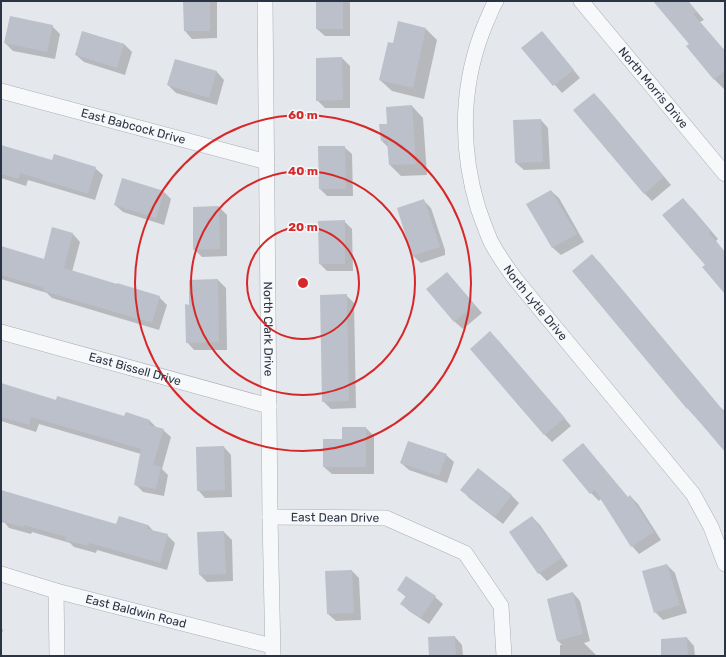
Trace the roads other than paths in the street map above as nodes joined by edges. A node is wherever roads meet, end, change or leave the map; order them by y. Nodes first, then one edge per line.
1 (265, 1) edge
2 (496, 1) edge
3 (581, 1) edge
4 (1, 91) edge
5 (267, 162) junction
6 (725, 174) edge
7 (1, 332) edge
8 (269, 406) junction
9 (270, 516) junction
10 (725, 564) edge
11 (1, 574) edge
12 (56, 591) junction
13 (272, 651) edge
14 (57, 656) edge
15 (504, 656) edge

1 - 5 street, North Clark Drive
2 - 10 street, North Lytle Drive
3 - 6 street, North Morris Drive
4 - 5 street, East Babcock Drive
5 - 8 street, North Clark Drive
7 - 8 street, East Bissell Drive
8 - 9 street, North Clark Drive
9 - 13 street, North Clark Drive
9 - 15 street, East Dean Drive
11 - 12 street, East Baldwin Road
12 - 13 street, East Baldwin Road
12 - 14 street

